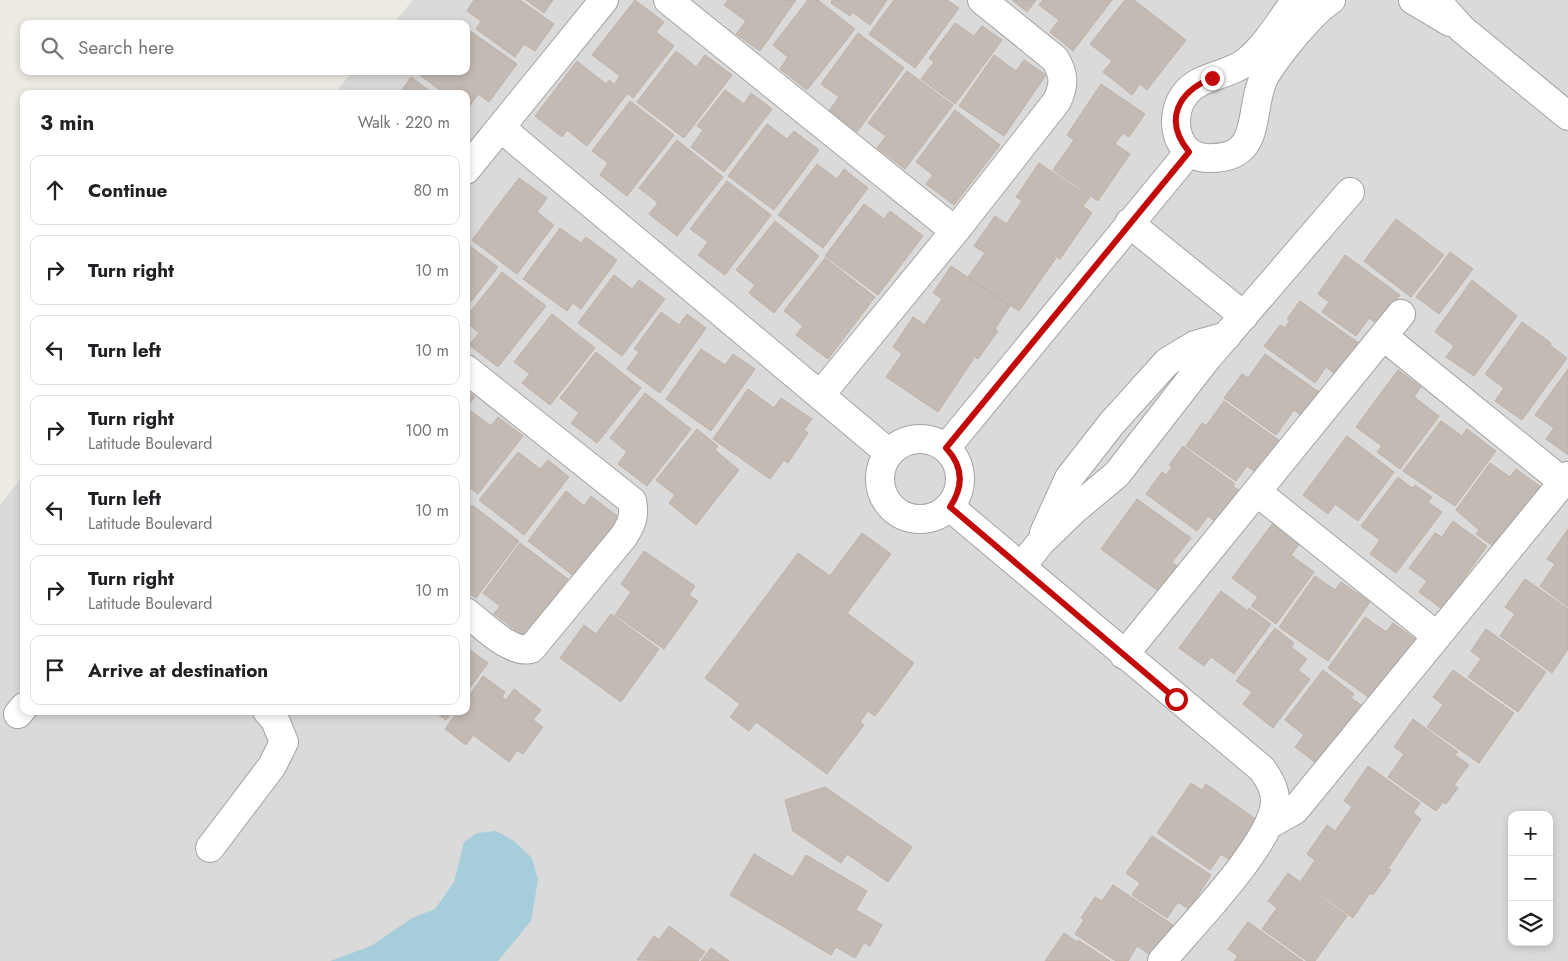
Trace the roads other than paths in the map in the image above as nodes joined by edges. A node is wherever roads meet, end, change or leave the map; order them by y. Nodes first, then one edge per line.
1 (604, 0) edge
2 (668, 0) edge
3 (982, 0) edge
4 (1296, 0) edge
5 (1331, 0) edge
6 (1413, 0) edge
7 (1436, 0) edge
8 (1462, 29) junction
9 (1568, 116) edge
10 (500, 128) junction
11 (1189, 152) junction
12 (470, 165) edge
13 (1350, 192) dead end
14 (1129, 223) junction
15 (955, 231) junction
16 (1401, 314) dead end
17 (1235, 326) junction
18 (1383, 336) junction
19 (470, 372) edge
20 (821, 394) junction
21 (946, 448) junction
22 (889, 453) junction
23 (1566, 479) edge
24 (1257, 492) junction
25 (950, 507) junction
26 (1041, 542) junction
27 (1021, 567) junction
28 (470, 615) edge
29 (1436, 636) junction
30 (1124, 654) junction
31 (271, 715) edge
32 (1270, 824) junction
33 (210, 848) dead end
34 (1162, 961) edge

1 - 10 street
2 - 15 street
3 - 15 street
4 - 11 street
5 - 11 street
6 - 8 street
7 - 8 street
8 - 9 street
10 - 12 street
10 - 20 street
11 - 14 street
13 - 17 street
14 - 17 street
14 - 21 street
15 - 20 street
16 - 18 street
17 - 26 street
17 - 26 street
18 - 23 street
18 - 24 street
19 - 28 street
20 - 22 street
21 - 22 street
21 - 25 street
22 - 25 street
23 - 29 street
24 - 29 street
24 - 30 street
25 - 27 street
26 - 27 street
27 - 30 street
29 - 32 street
30 - 32 street
31 - 33 street
32 - 34 street

